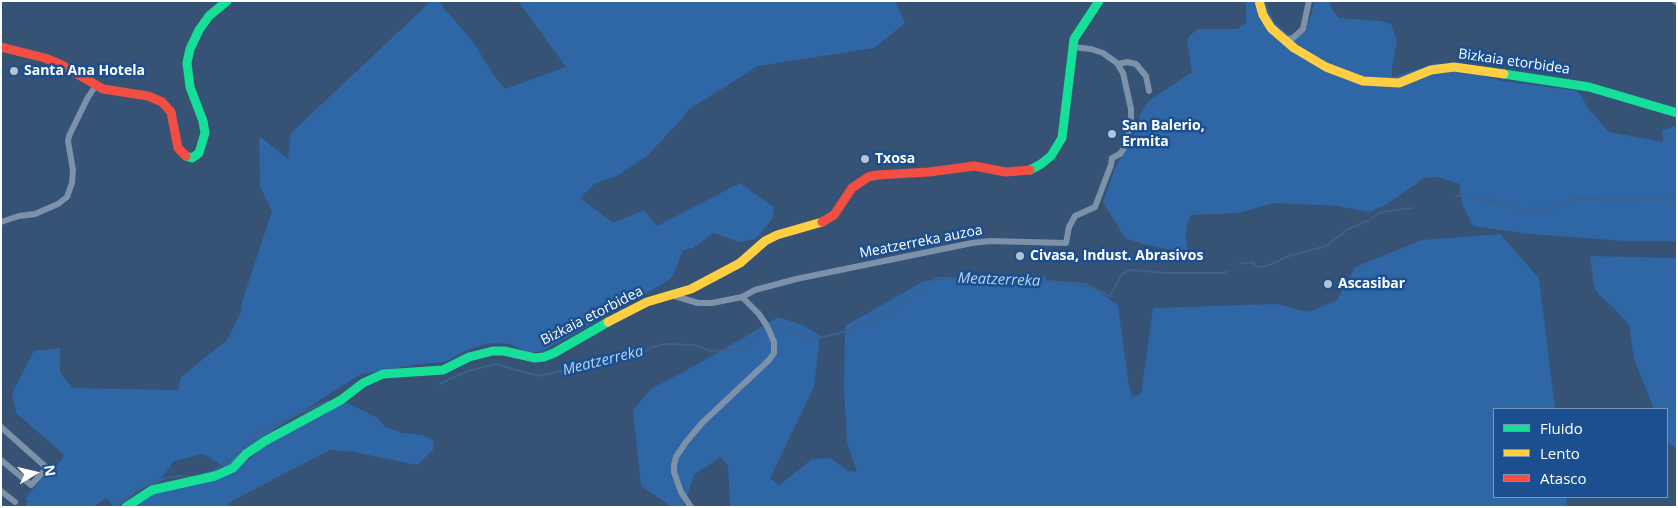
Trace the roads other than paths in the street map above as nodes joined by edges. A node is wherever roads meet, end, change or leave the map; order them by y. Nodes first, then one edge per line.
1 (227, 1) edge
2 (1099, 1) edge
3 (1260, 1) edge
4 (1309, 1) edge
5 (1286, 40) junction
6 (1, 47) edge
7 (1072, 47) junction
8 (1118, 64) junction
9 (96, 85) junction
10 (1150, 91) dead end
11 (1677, 112) edge
12 (1, 222) edge
13 (670, 295) junction
14 (742, 298) junction
15 (1, 427) edge
16 (1, 460) edge
17 (1, 491) edge
18 (15, 502) dead end
19 (126, 507) edge
20 (690, 507) edge

1 - 9 street
2 - 7 street, Bizkaia etorbidea
3 - 5 street, Bizkaia etorbidea
4 - 5 street
5 - 11 street, Bizkaia etorbidea
6 - 9 street
7 - 8 street
7 - 13 street, Bizkaia etorbidea
8 - 10 street
8 - 14 street, Meatzerreka auzoa
9 - 12 street
13 - 14 street, Meatzerreka auzoa
13 - 19 street, Bizkaia etorbidea
14 - 20 street
15 - 16 street
17 - 18 street

